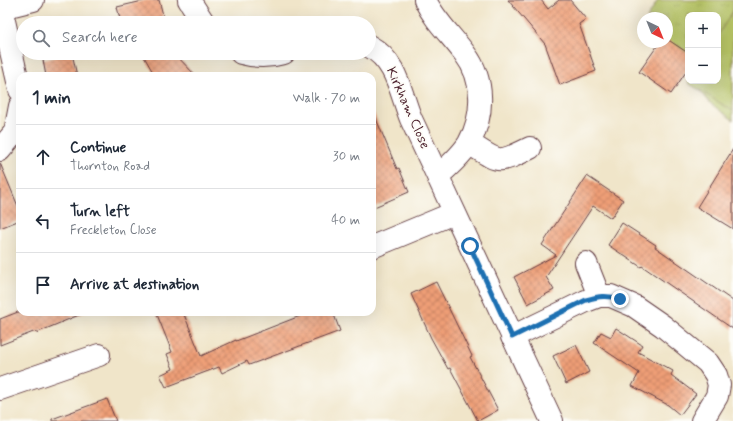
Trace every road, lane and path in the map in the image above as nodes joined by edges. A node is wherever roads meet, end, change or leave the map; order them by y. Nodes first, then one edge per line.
1 (33, 0) edge
2 (189, 0) edge
3 (425, 0) edge
4 (0, 8) edge
5 (199, 16) edge
6 (376, 51) edge
7 (16, 74) edge
8 (16, 135) edge
9 (469, 143) junction
10 (530, 148) dead end
11 (0, 150) edge
12 (438, 176) junction
13 (454, 213) junction
14 (376, 245) edge
15 (586, 263) dead end
16 (599, 296) junction
17 (512, 337) junction
18 (99, 355) dead end
19 (0, 389) edge
20 (552, 421) edge
21 (702, 421) edge

1 - 4 street
2 - 5 street
3 - 9 street
4 - 7 street
6 - 12 street, Kirkham Close
8 - 11 street
9 - 10 street
9 - 12 street
12 - 13 street, Kirkham Close
13 - 14 street
13 - 17 street, Kirkham Close
15 - 16 street
16 - 17 street
16 - 21 street
17 - 20 street, Kirkham Close
18 - 19 street

